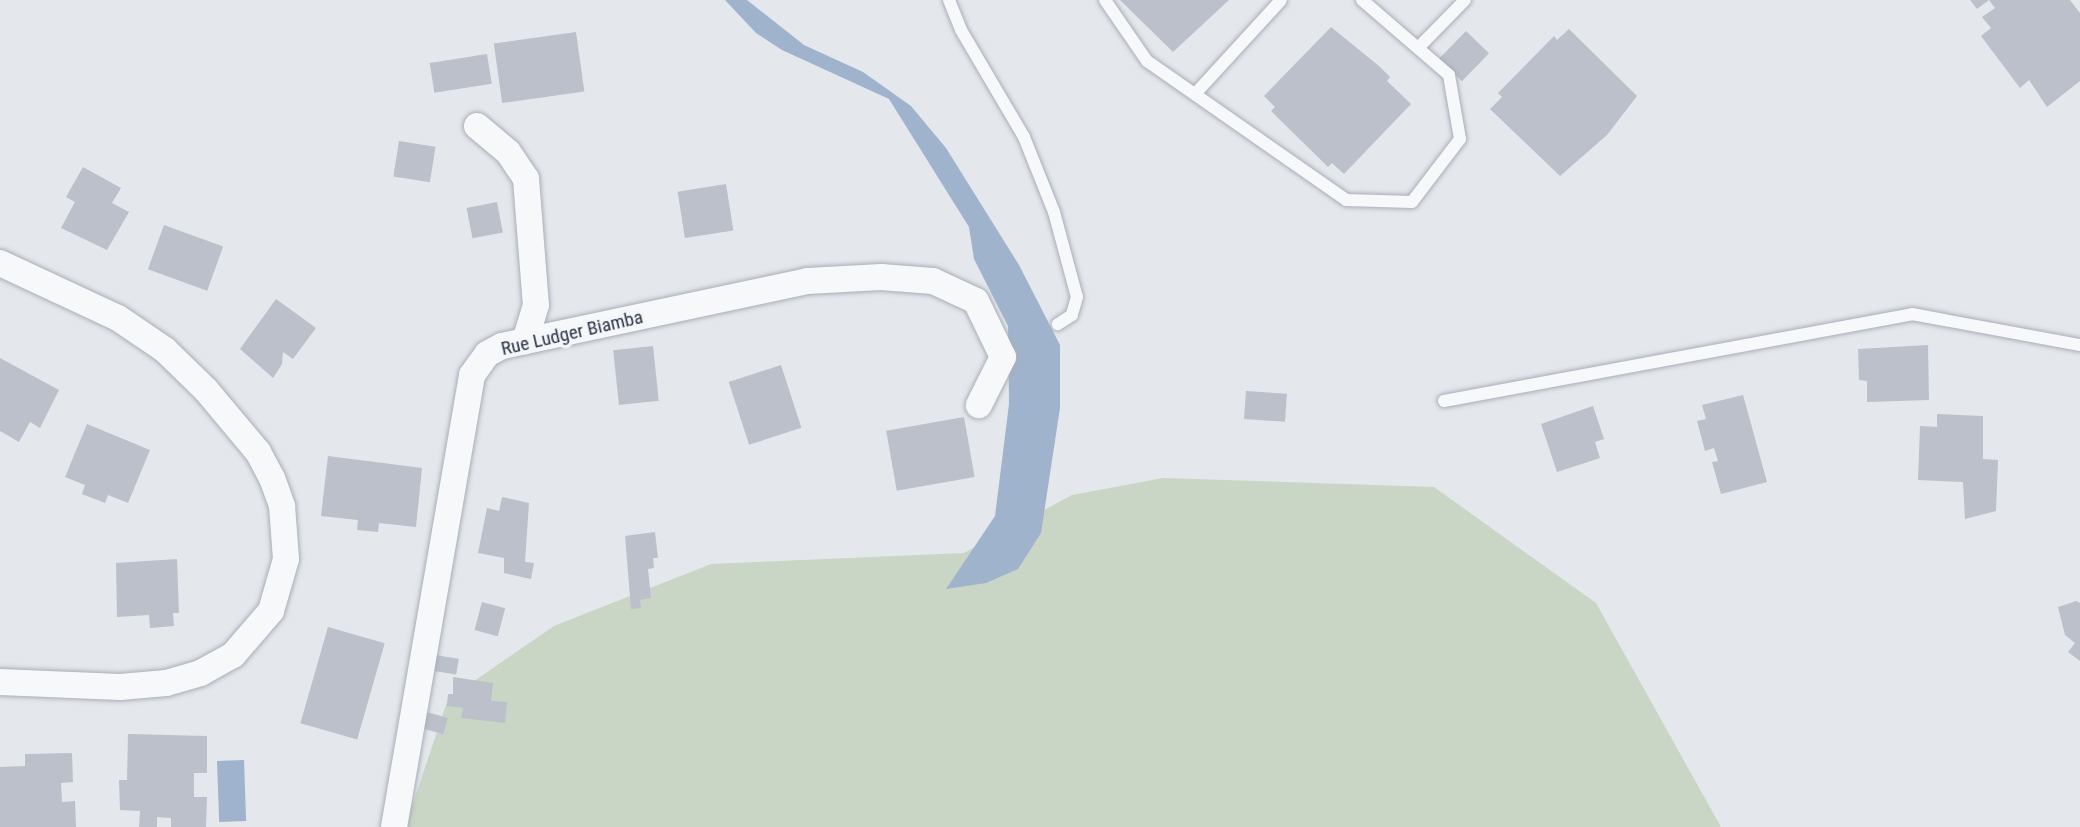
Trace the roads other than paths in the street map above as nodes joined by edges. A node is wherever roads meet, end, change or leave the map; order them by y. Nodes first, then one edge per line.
1 (949, 0) edge
2 (1105, 0) edge
3 (1281, 0) edge
4 (1362, 0) edge
5 (1465, 0) edge
6 (1418, 48) junction
7 (1195, 94) junction
8 (477, 126) dead end
9 (0, 263) edge
10 (1058, 324) dead end
11 (525, 341) junction
12 (2080, 345) edge
13 (1444, 401) dead end
14 (979, 405) dead end
15 (0, 682) edge
16 (394, 827) edge

1 - 10 lane
2 - 7 lane
3 - 7 lane
4 - 6 lane
5 - 6 lane
6 - 7 lane
8 - 11 street
9 - 15 street
11 - 14 street, Rue Ludger Biamba
11 - 16 street, Rue Ludger Biamba
12 - 13 lane

